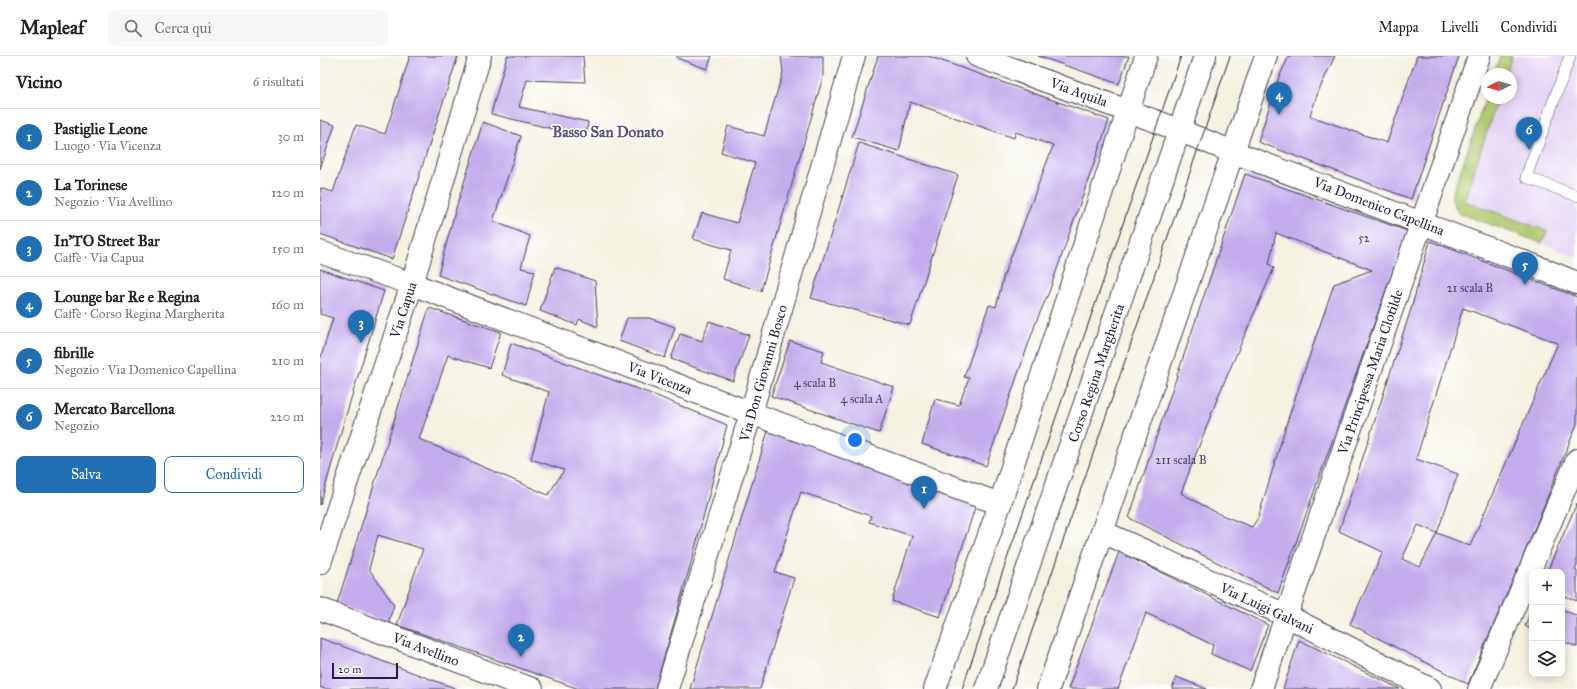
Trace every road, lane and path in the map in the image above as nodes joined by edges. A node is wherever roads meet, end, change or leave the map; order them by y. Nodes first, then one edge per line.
1 (480, 56) edge
2 (854, 56) edge
3 (977, 56) edge
4 (1146, 56) edge
5 (1205, 56) edge
6 (1266, 56) edge
7 (1479, 56) edge
8 (1570, 56) edge
9 (1128, 111) junction
10 (1180, 130) junction
11 (1233, 152) junction
12 (1577, 196) edge
13 (1421, 222) junction
14 (320, 252) edge
15 (1577, 283) edge
16 (412, 284) junction
17 (751, 413) junction
18 (1577, 460) edge
19 (1000, 504) junction
20 (1102, 532) junction
21 (320, 563) edge
22 (320, 609) edge
23 (1287, 616) junction
24 (496, 683) edge
25 (532, 689) edge
26 (667, 689) edge
27 (935, 689) edge
28 (986, 689) edge
29 (1048, 689) edge
30 (1261, 689) edge
31 (1430, 689) edge
32 (1479, 689) edge

1 - 16 street, Via Capua
2 - 17 street, Via Don Giovanni Bosco
3 - 9 street, Via Aquila
4 - 9 street
5 - 10 street, Corso Regina Margherita
6 - 11 street
7 - 13 street, Via Principessa Maria Clotilde
8 - 12 lane
9 - 10 street, Via Aquila
9 - 19 street
10 - 11 street, Via Domenico Capellina
10 - 28 street, Corso Regina Margherita
11 - 13 street, Via Domenico Capellina
11 - 20 street
13 - 15 street, Via Domenico Capellina
13 - 23 street, Via Principessa Maria Clotilde
14 - 16 street, Via Vicenza
16 - 17 street, Via Vicenza
16 - 21 street, Via Capua
17 - 19 street, Via Vicenza
17 - 26 street, Via Don Giovanni Bosco
18 - 32 street
19 - 27 street
20 - 23 street, Via Luigi Galvani
20 - 29 street
22 - 24 street, Via Avellino
23 - 30 street, Via Principessa Maria Clotilde
23 - 31 street, Via Luigi Galvani
24 - 25 street, Via Avellino

